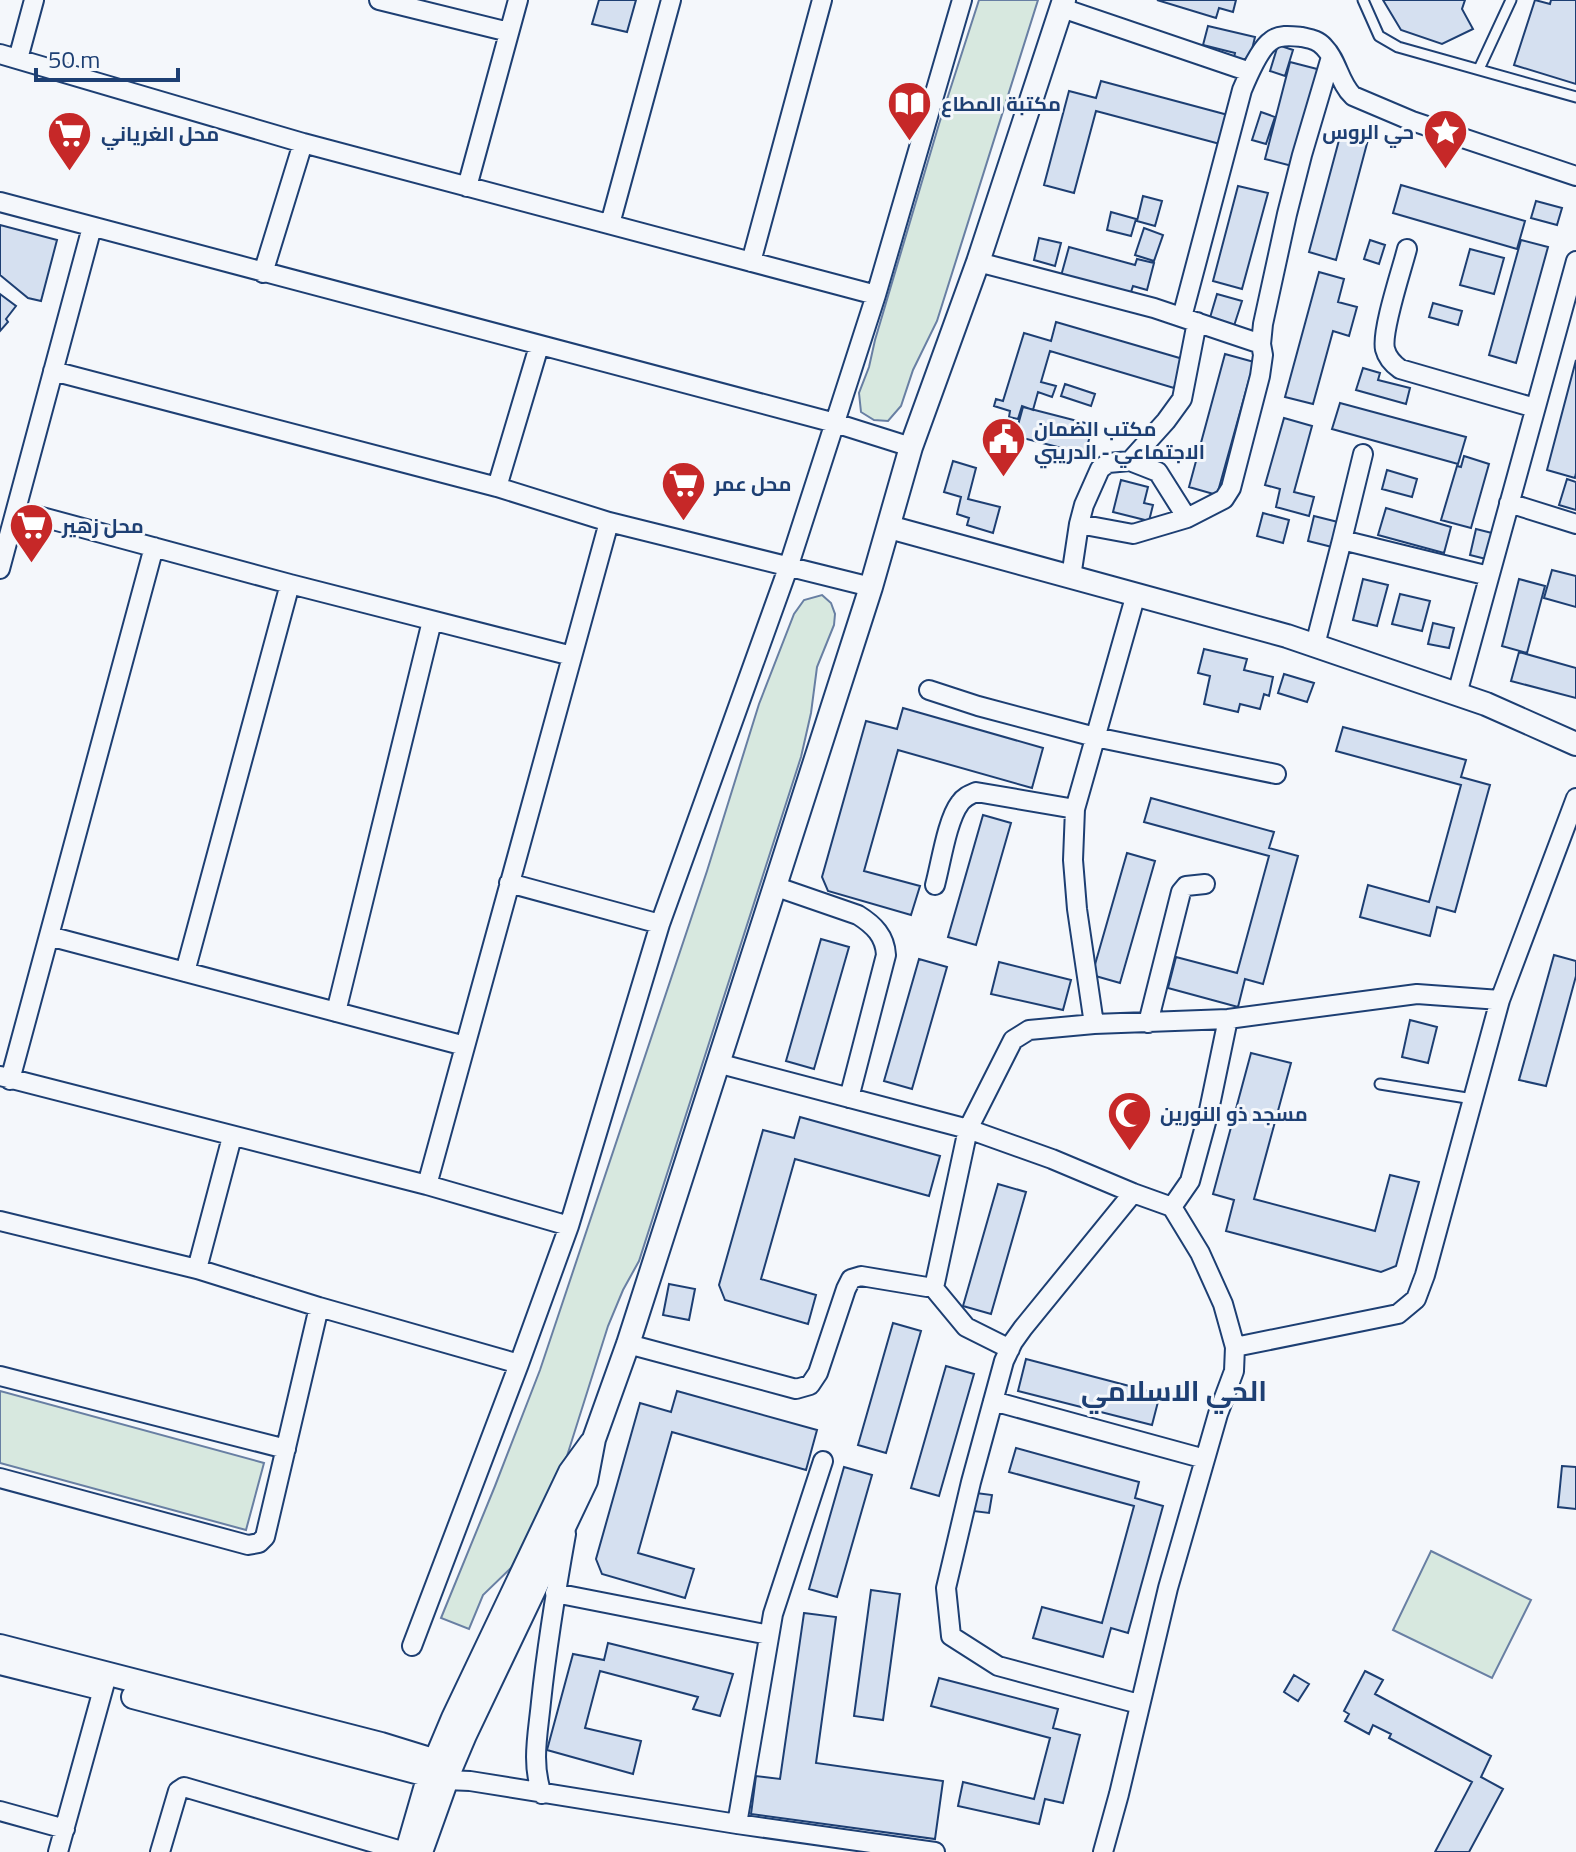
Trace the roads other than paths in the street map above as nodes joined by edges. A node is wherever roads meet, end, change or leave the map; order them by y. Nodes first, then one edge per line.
1 (34, 0) edge
2 (379, 0) edge
3 (518, 0) edge
4 (671, 0) edge
5 (822, 0) edge
6 (962, 0) edge
7 (1363, 0) edge
8 (1511, 0) edge
9 (1063, 4) edge
10 (509, 32) junction
11 (9, 56) edge
12 (1331, 57) junction
13 (1479, 69) junction
14 (1250, 72) junction
15 (1576, 97) edge
16 (303, 143) junction
17 (1576, 176) edge
18 (467, 187) junction
19 (0, 202) edge
20 (610, 224) junction
21 (92, 227) junction
22 (1407, 249) dead end
23 (1576, 261) edge
24 (751, 262) junction
25 (978, 262) junction
26 (263, 273) junction
27 (876, 295) junction
28 (1189, 320) junction
29 (1261, 344) junction
30 (539, 346) junction
31 (53, 371) junction
32 (1535, 408) junction
33 (835, 423) junction
34 (911, 447) junction
35 (1363, 454) dead end
36 (1130, 461) junction
37 (497, 487) junction
38 (1509, 503) junction
39 (16, 510) junction
40 (1187, 518) junction
41 (609, 522) junction
42 (1079, 524) junction
43 (1576, 524) edge
44 (889, 527) junction
45 (1342, 540) junction
46 (154, 547) junction
47 (788, 568) junction
48 (0, 569) edge
49 (1489, 576) junction
50 (1071, 577) junction
51 (290, 584) junction
52 (871, 587) junction
53 (1136, 594) junction
54 (432, 621) junction
55 (1315, 645) junction
56 (572, 656) junction
57 (929, 690) dead end
58 (1457, 694) junction
59 (1095, 737) junction
60 (1576, 744) edge
61 (1276, 774) dead end
62 (1576, 798) edge
63 (1075, 809) junction
64 (509, 883) junction
65 (1205, 884) dead end
66 (935, 885) dead end
67 (774, 886) junction
68 (660, 924) junction
69 (49, 936) junction
70 (185, 972) junction
71 (1500, 1000) junction
72 (336, 1012) junction
73 (1228, 1019) junction
74 (1148, 1023) junction
75 (1094, 1024) junction
76 (465, 1046) junction
77 (717, 1063) junction
78 (5, 1078) edge
79 (1380, 1084) dead end
80 (849, 1098) junction
81 (1473, 1099) junction
82 (968, 1129) junction
83 (232, 1137) junction
84 (427, 1185) junction
85 (1133, 1193) junction
86 (1172, 1207) junction
87 (0, 1221) edge
88 (569, 1226) junction
89 (197, 1269) junction
90 (932, 1286) junction
91 (319, 1307) junction
92 (628, 1344) junction
93 (1235, 1347) junction
94 (1010, 1349) junction
95 (519, 1364) junction
96 (0, 1376) edge
97 (993, 1401) junction
98 (594, 1439) junction
99 (286, 1449) junction
100 (1205, 1459) junction
101 (823, 1461) dead end
102 (0, 1478) edge
103 (569, 1520) junction
104 (555, 1593) junction
105 (769, 1635) junction
106 (0, 1646) edge
107 (412, 1646) dead end
108 (0, 1663) edge
109 (106, 1682) junction
110 (1139, 1704) junction
111 (441, 1771) junction
112 (542, 1794) junction
113 (0, 1811) edge
114 (737, 1824) junction
115 (65, 1829) junction
116 (58, 1852) edge
117 (160, 1852) edge
118 (406, 1852) edge
119 (421, 1852) edge
120 (935, 1852) edge
121 (1103, 1852) edge

1 - 11 street
2 - 10 street
3 - 10 street
4 - 20 street
5 - 24 street
6 - 27 street
7 - 13 lane
8 - 13 lane
9 - 14 street
9 - 25 street
10 - 18 street
11 - 16 street
12 - 14 street
12 - 17 street
12 - 29 street
13 - 15 lane
14 - 28 street
16 - 18 street
16 - 26 street
18 - 20 street
19 - 21 street
20 - 24 street
21 - 26 street
21 - 31 street
22 - 32 street
23 - 32 street
24 - 27 street
25 - 28 street
25 - 34 street
26 - 30 street
27 - 33 street
28 - 29 street
28 - 36 street
29 - 40 street
30 - 33 street
30 - 37 street
31 - 37 street
31 - 39 street
32 - 38 street
33 - 34 street
33 - 47 street
34 - 44 street
35 - 45 street
36 - 40 street
36 - 42 street
37 - 41 street
38 - 43 street
38 - 49 street
39 - 46 street
39 - 48 street
40 - 42 street
41 - 47 street
41 - 56 street
42 - 50 street
44 - 50 street
44 - 52 street
45 - 49 street
45 - 55 street
46 - 51 street
46 - 69 street
47 - 52 street
47 - 68 street
49 - 58 street
50 - 53 street
51 - 54 street
51 - 70 street
52 - 67 street
53 - 55 street
53 - 59 street
54 - 56 street
54 - 72 street
55 - 58 street
56 - 64 street
57 - 59 street
58 - 60 street
59 - 61 street
59 - 63 street
62 - 71 street
63 - 66 street
63 - 75 street
64 - 68 street
64 - 76 street
65 - 74 street
67 - 77 street
67 - 80 street
68 - 88 street
69 - 70 street
69 - 78 street
70 - 72 street
71 - 73 street
71 - 81 street
72 - 76 street
73 - 74 street
73 - 86 street
74 - 75 street
75 - 82 street
76 - 84 street
77 - 80 street
77 - 92 street
78 - 83 street
79 - 81 lane
80 - 82 street
81 - 93 street
82 - 85 street
82 - 90 street
83 - 84 street
83 - 89 street
84 - 88 street
85 - 86 street
85 - 94 street
86 - 93 street
87 - 89 street
88 - 95 street
89 - 91 street
90 - 92 street
90 - 94 street
91 - 95 street
91 - 99 street
92 - 98 street
93 - 100 street
94 - 97 street
95 - 107 street
96 - 99 street
97 - 100 street
97 - 110 street
98 - 103 street
98 - 111 street
99 - 102 street
100 - 110 street
101 - 105 street
103 - 104 street
103 - 111 street
104 - 105 street
104 - 112 street
105 - 114 street
106 - 109 street
108 - 109 street
109 - 111 street
109 - 115 street
110 - 121 street
111 - 112 street
111 - 118 street
111 - 119 street
112 - 114 street
113 - 115 street
114 - 120 street
115 - 116 street
117 - 118 street

